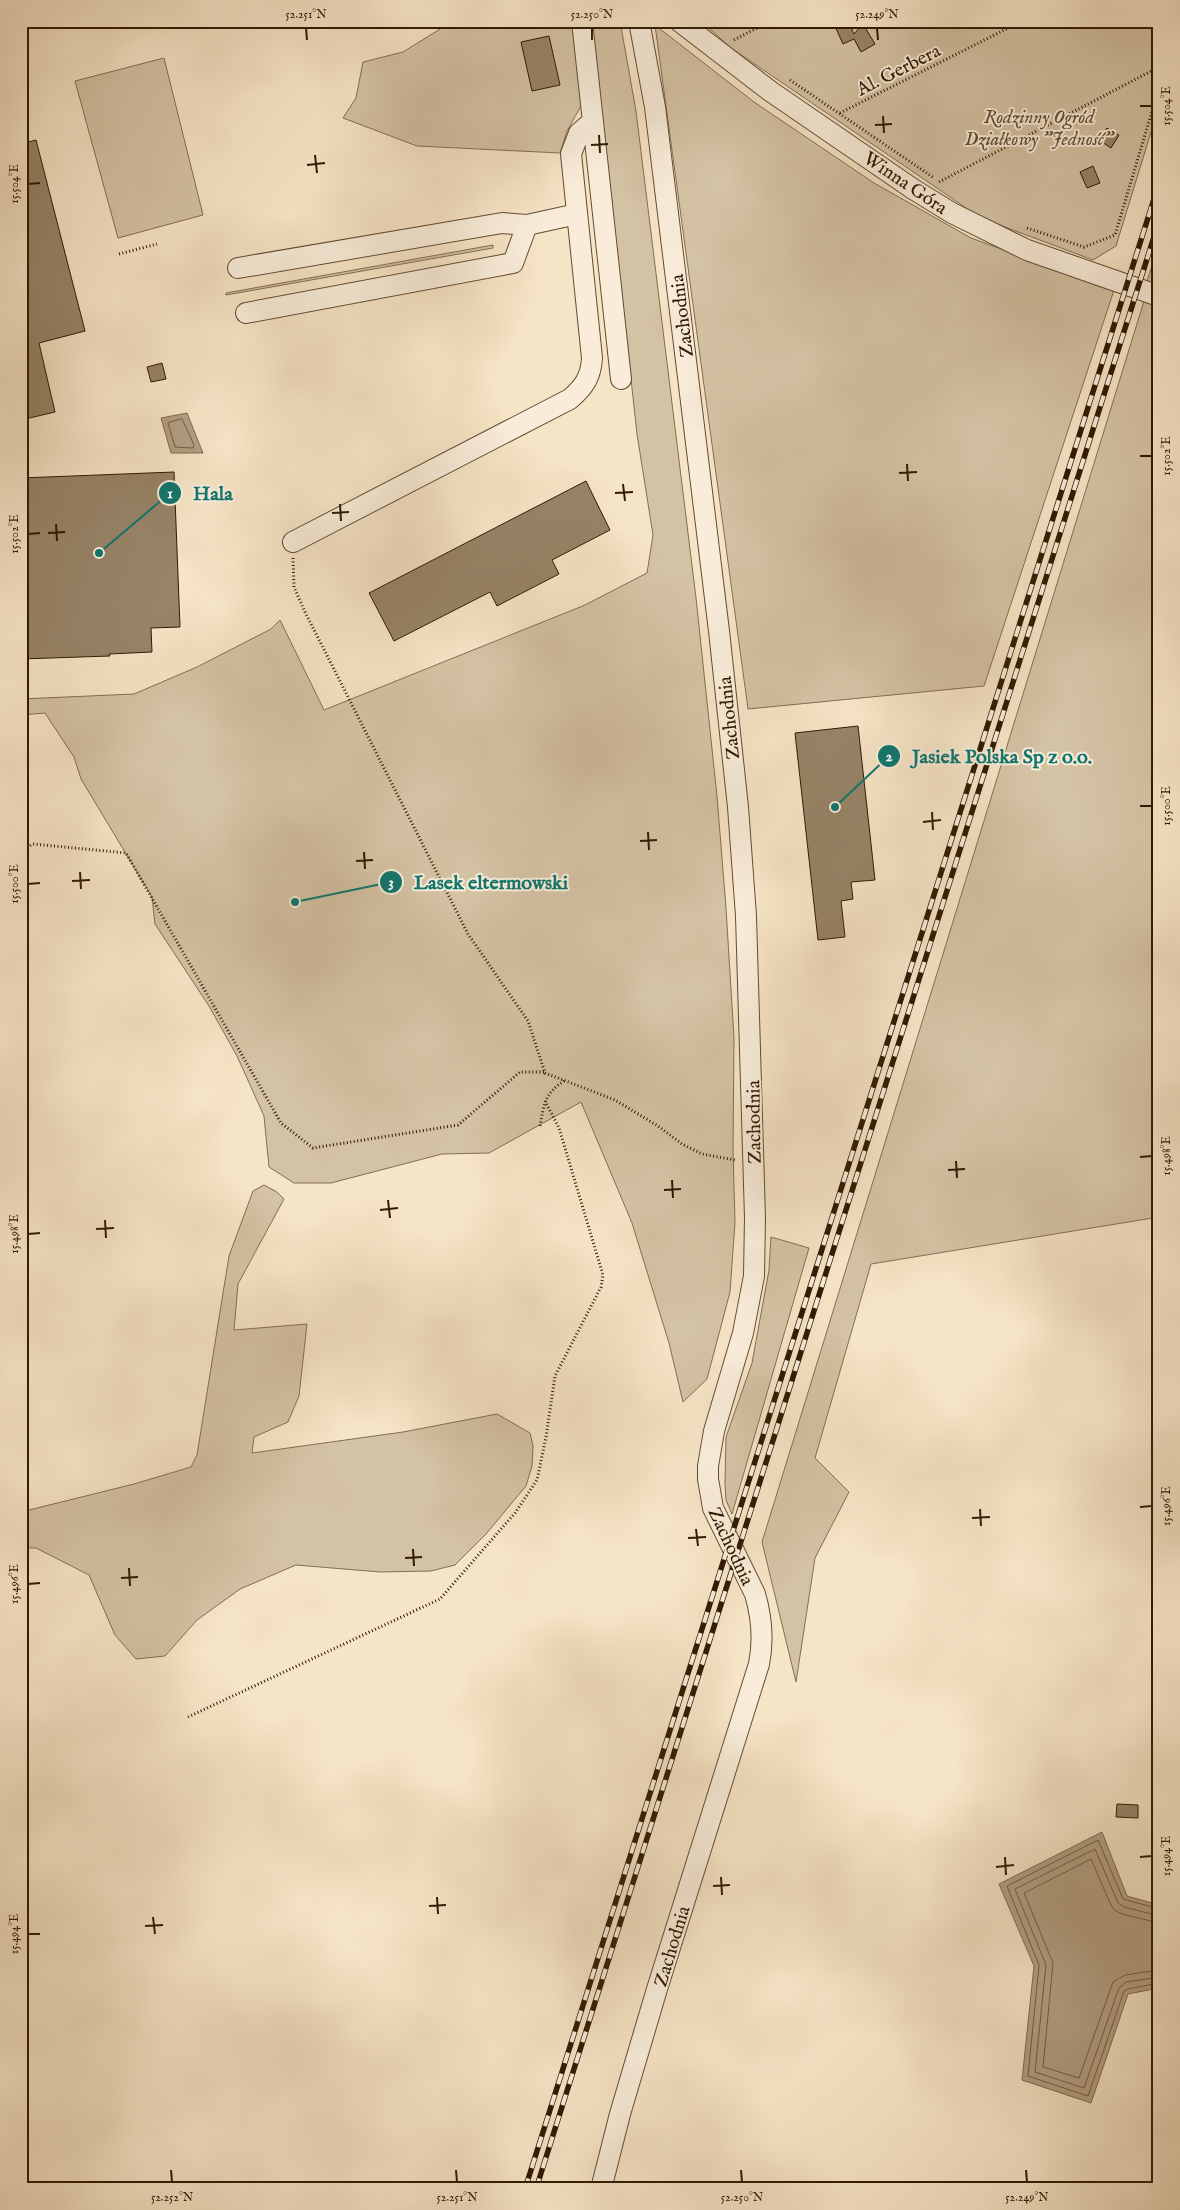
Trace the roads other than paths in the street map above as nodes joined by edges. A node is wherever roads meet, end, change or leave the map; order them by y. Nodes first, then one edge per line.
1 (582, 21) edge
2 (639, 21) edge
3 (678, 21) edge
4 (593, 120) junction
5 (577, 214) junction
6 (527, 225) junction
7 (238, 268) dead end
8 (1159, 296) edge
9 (246, 314) dead end
10 (621, 379) dead end
11 (293, 542) road end
12 (601, 2189) edge

1 - 4 street
2 - 12 street, Zachodnia
3 - 8 street, Winna Góra
4 - 5 street
4 - 10 street
5 - 6 street
5 - 11 street
6 - 7 street
6 - 9 street

